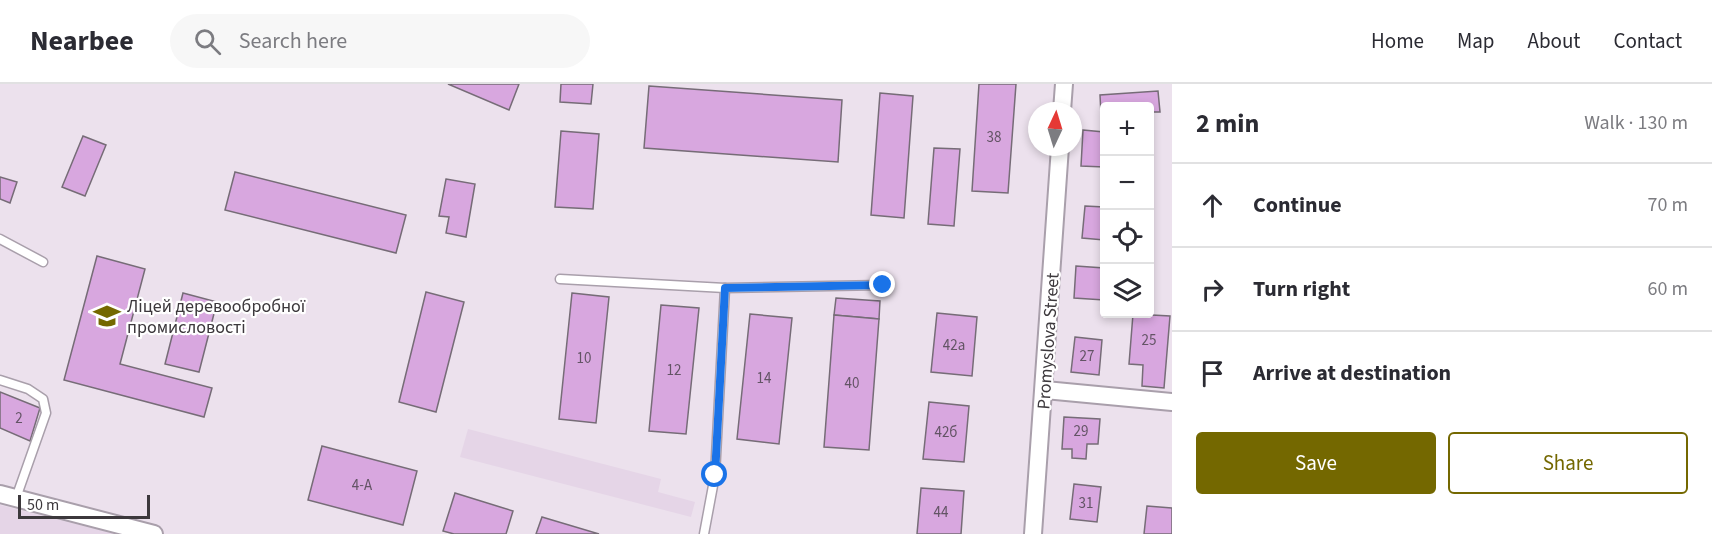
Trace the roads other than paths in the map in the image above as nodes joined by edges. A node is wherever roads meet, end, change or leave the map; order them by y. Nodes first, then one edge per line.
1 (1064, 84) edge
2 (1063, 102) edge
3 (1059, 156) edge
4 (0, 239) edge
5 (43, 262) dead end
6 (560, 279) dead end
7 (883, 285) dead end
8 (725, 288) junction
9 (0, 380) edge
10 (1045, 390) junction
11 (1172, 402) edge
12 (8, 496) edge
13 (154, 534) edge
14 (704, 534) edge
15 (1033, 534) edge

1 - 2 street
3 - 10 street, Promyslova Street
4 - 5 lane
6 - 8 lane
7 - 8 lane
8 - 14 lane
9 - 12 lane
10 - 11 street
10 - 15 street, Promyslova Street
12 - 13 street

